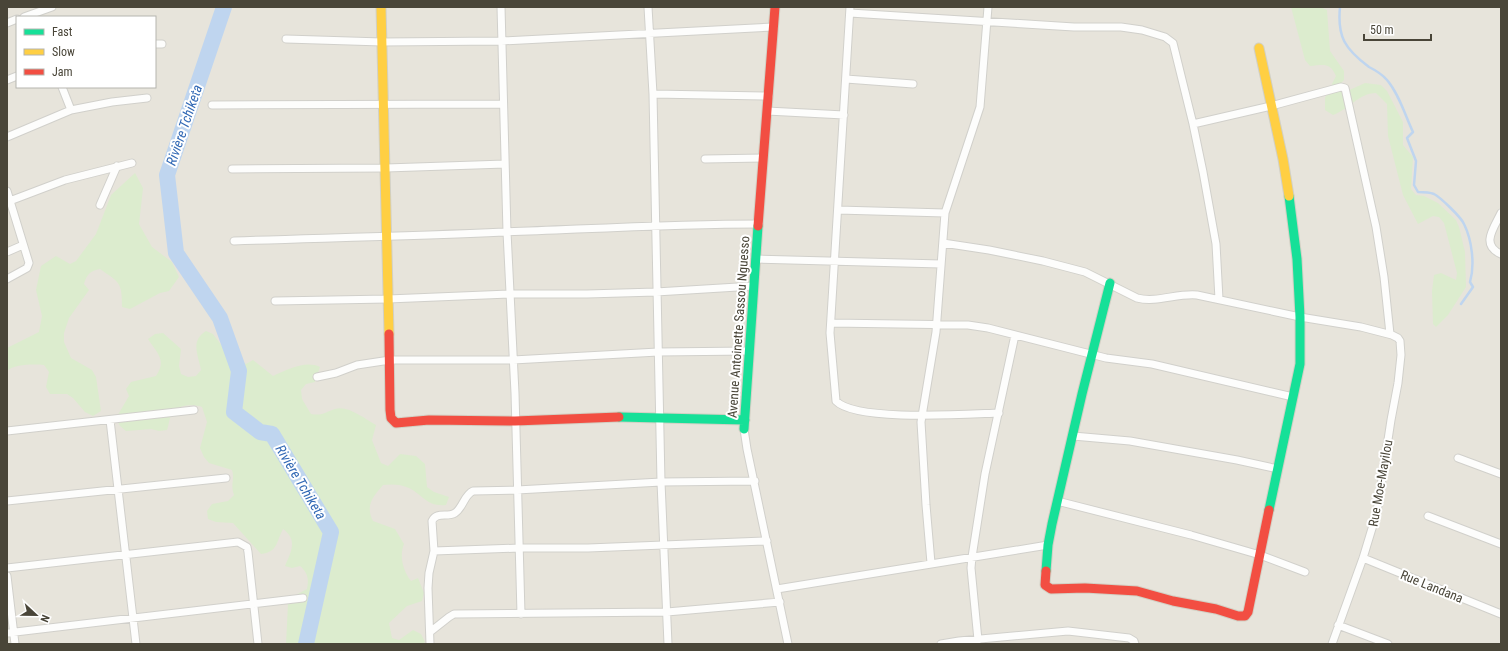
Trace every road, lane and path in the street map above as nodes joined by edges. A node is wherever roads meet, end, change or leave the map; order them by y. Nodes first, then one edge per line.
1 (52, 7) edge
2 (381, 7) edge
3 (501, 7) edge
4 (648, 7) edge
5 (775, 7) edge
6 (988, 7) edge
7 (850, 10) edge
8 (35, 12) edge
9 (987, 22) junction
10 (774, 27) junction
11 (649, 34) junction
12 (286, 39) dead end
13 (501, 41) junction
14 (382, 42) junction
15 (1259, 48) dead end
16 (846, 79) junction
17 (913, 84) dead end
18 (62, 88) edge
19 (653, 94) junction
20 (769, 96) junction
21 (147, 98) dead end
22 (384, 104) junction
23 (504, 104) junction
24 (212, 105) dead end
25 (1271, 106) junction
26 (71, 110) junction
27 (767, 111) junction
28 (844, 115) junction
29 (1193, 124) junction
30 (7, 137) edge
31 (763, 158) junction
32 (705, 159) dead end
33 (132, 163) dead end
34 (505, 164) junction
35 (117, 166) junction
36 (386, 168) junction
37 (232, 170) dead end
38 (7, 191) edge
39 (9, 201) edge
40 (100, 205) dead end
41 (838, 210) junction
42 (945, 213) junction
43 (1501, 213) edge
44 (758, 224) junction
45 (654, 226) junction
46 (507, 232) junction
47 (387, 237) junction
48 (234, 241) dead end
49 (943, 243) junction
50 (23, 245) junction
51 (7, 252) edge
52 (1501, 254) edge
53 (756, 259) junction
54 (835, 262) junction
55 (941, 264) junction
56 (7, 279) edge
57 (1110, 283) junction
58 (754, 286) junction
59 (656, 292) junction
60 (510, 294) junction
61 (388, 299) junction
62 (1219, 299) junction
63 (275, 301) dead end
64 (1300, 317) junction
65 (831, 323) junction
66 (936, 324) junction
67 (1390, 334) junction
68 (1015, 335) junction
69 (750, 350) junction
70 (658, 352) junction
71 (1092, 354) junction
72 (390, 360) junction
73 (513, 360) junction
74 (317, 377) dead end
75 (1293, 398) junction
76 (194, 410) dead end
77 (999, 413) junction
78 (922, 415) junction
79 (659, 419) junction
80 (110, 420) junction
81 (515, 421) junction
82 (744, 424) junction
83 (7, 431) edge
84 (1072, 436) junction
85 (1458, 458) dead end
86 (1278, 469) junction
87 (1501, 474) edge
88 (226, 478) dead end
89 (755, 481) junction
90 (661, 482) junction
91 (117, 490) junction
92 (517, 490) junction
93 (7, 501) edge
94 (1057, 502) junction
95 (1428, 516) dead end
96 (767, 541) junction
97 (1501, 544) edge
98 (664, 545) junction
99 (1048, 546) junction
100 (519, 548) junction
101 (434, 551) junction
102 (125, 555) junction
103 (1260, 555) junction
104 (972, 557) junction
105 (1363, 558) junction
106 (931, 563) junction
107 (7, 568) edge
108 (1305, 572) dead end
109 (7, 576) edge
110 (777, 588) junction
111 (303, 598) dead end
112 (780, 602) junction
113 (255, 604) junction
114 (667, 612) junction
115 (522, 614) junction
116 (1501, 614) edge
117 (132, 619) junction
118 (1338, 625) junction
119 (430, 632) junction
120 (10, 633) edge
121 (978, 640) junction
122 (959, 642) edge
123 (15, 644) edge
124 (136, 644) edge
125 (258, 644) edge
126 (430, 644) edge
127 (668, 644) edge
128 (788, 644) edge
129 (941, 644) edge
130 (1135, 644) edge
131 (1332, 644) edge
132 (1388, 644) edge

1 - 8 street
2 - 14 street
3 - 13 street
4 - 11 street
5 - 10 street, Avenue Antoinette Sassou Nguesso
6 - 9 street
7 - 9 street
7 - 16 street
9 - 29 street
9 - 42 street
10 - 11 street
10 - 20 street, Avenue Antoinette Sassou Nguesso
11 - 13 street
11 - 19 street
12 - 14 street
13 - 14 street
13 - 23 street
14 - 22 street
15 - 25 street
16 - 17 street
16 - 28 street
18 - 26 street
19 - 20 street
19 - 45 street
20 - 27 street, Avenue Antoinette Sassou Nguesso
21 - 26 street
22 - 23 street
22 - 24 street
22 - 36 street
23 - 34 street
25 - 29 street
25 - 64 street
25 - 67 street
26 - 30 street
27 - 28 street
27 - 31 street, Avenue Antoinette Sassou Nguesso
28 - 41 street
29 - 62 street
31 - 32 street
31 - 44 street, Avenue Antoinette Sassou Nguesso
33 - 35 street
34 - 36 street
34 - 46 street
35 - 39 street
35 - 40 street
36 - 37 street
36 - 47 street
38 - 39 street
39 - 50 street
41 - 42 street
41 - 54 street
42 - 49 street
43 - 52 street
44 - 45 street
44 - 53 street, Avenue Antoinette Sassou Nguesso
45 - 46 street
45 - 59 street
46 - 47 street
46 - 60 street
47 - 48 street
47 - 61 street
49 - 55 street
49 - 57 street
50 - 51 street
50 - 56 street
53 - 54 street
53 - 58 street, Avenue Antoinette Sassou Nguesso
54 - 55 street
54 - 65 street
55 - 66 street
57 - 62 street
57 - 71 street
58 - 59 street
58 - 69 street, Avenue Antoinette Sassou Nguesso
59 - 60 street
59 - 70 street
60 - 61 street
60 - 73 street
61 - 63 street
61 - 72 street
62 - 64 street
64 - 67 street
64 - 75 street
65 - 66 street
65 - 78 street
66 - 68 street
66 - 78 street
67 - 105 street, Rue Moe-Mayilou
68 - 71 street
68 - 77 street
69 - 70 street
69 - 82 street, Avenue Antoinette Sassou Nguesso
70 - 73 street
70 - 79 street
71 - 75 street
71 - 84 street
72 - 73 street
72 - 74 street
72 - 81 street
73 - 81 street
75 - 86 street
76 - 80 street
77 - 78 street
77 - 104 street
78 - 106 street
79 - 81 street
79 - 82 street
79 - 90 street
80 - 83 street
80 - 91 street
81 - 92 street
82 - 89 street, Avenue Antoinette Sassou Nguesso
84 - 86 street
84 - 94 street
85 - 87 street
86 - 103 street
88 - 91 street
89 - 90 street
89 - 96 street, Avenue Antoinette Sassou Nguesso
90 - 92 street
90 - 98 street
91 - 93 street
91 - 102 street
92 - 100 street
92 - 101 street
94 - 99 street
94 - 103 street
95 - 97 street
96 - 98 street
96 - 110 street, Avenue Antoinette Sassou Nguesso
98 - 100 street
98 - 114 street
99 - 103 street
99 - 104 street
100 - 101 street
100 - 115 street
101 - 119 street
102 - 107 street
102 - 113 street
102 - 117 street
103 - 108 street
104 - 106 street
104 - 121 street
105 - 116 street, Rue Landana
105 - 118 street, Rue Moe-Mayilou
106 - 110 street
109 - 120 street
110 - 112 street, Avenue Antoinette Sassou Nguesso
111 - 113 street
112 - 114 street
112 - 128 street, Avenue Antoinette Sassou Nguesso
113 - 117 street
113 - 125 street
114 - 115 street
114 - 127 street
115 - 119 street
117 - 120 street
117 - 124 street
118 - 131 street, Rue Moe-Mayilou
118 - 132 street
119 - 126 street
120 - 123 street
121 - 122 street
121 - 130 street
122 - 129 street

